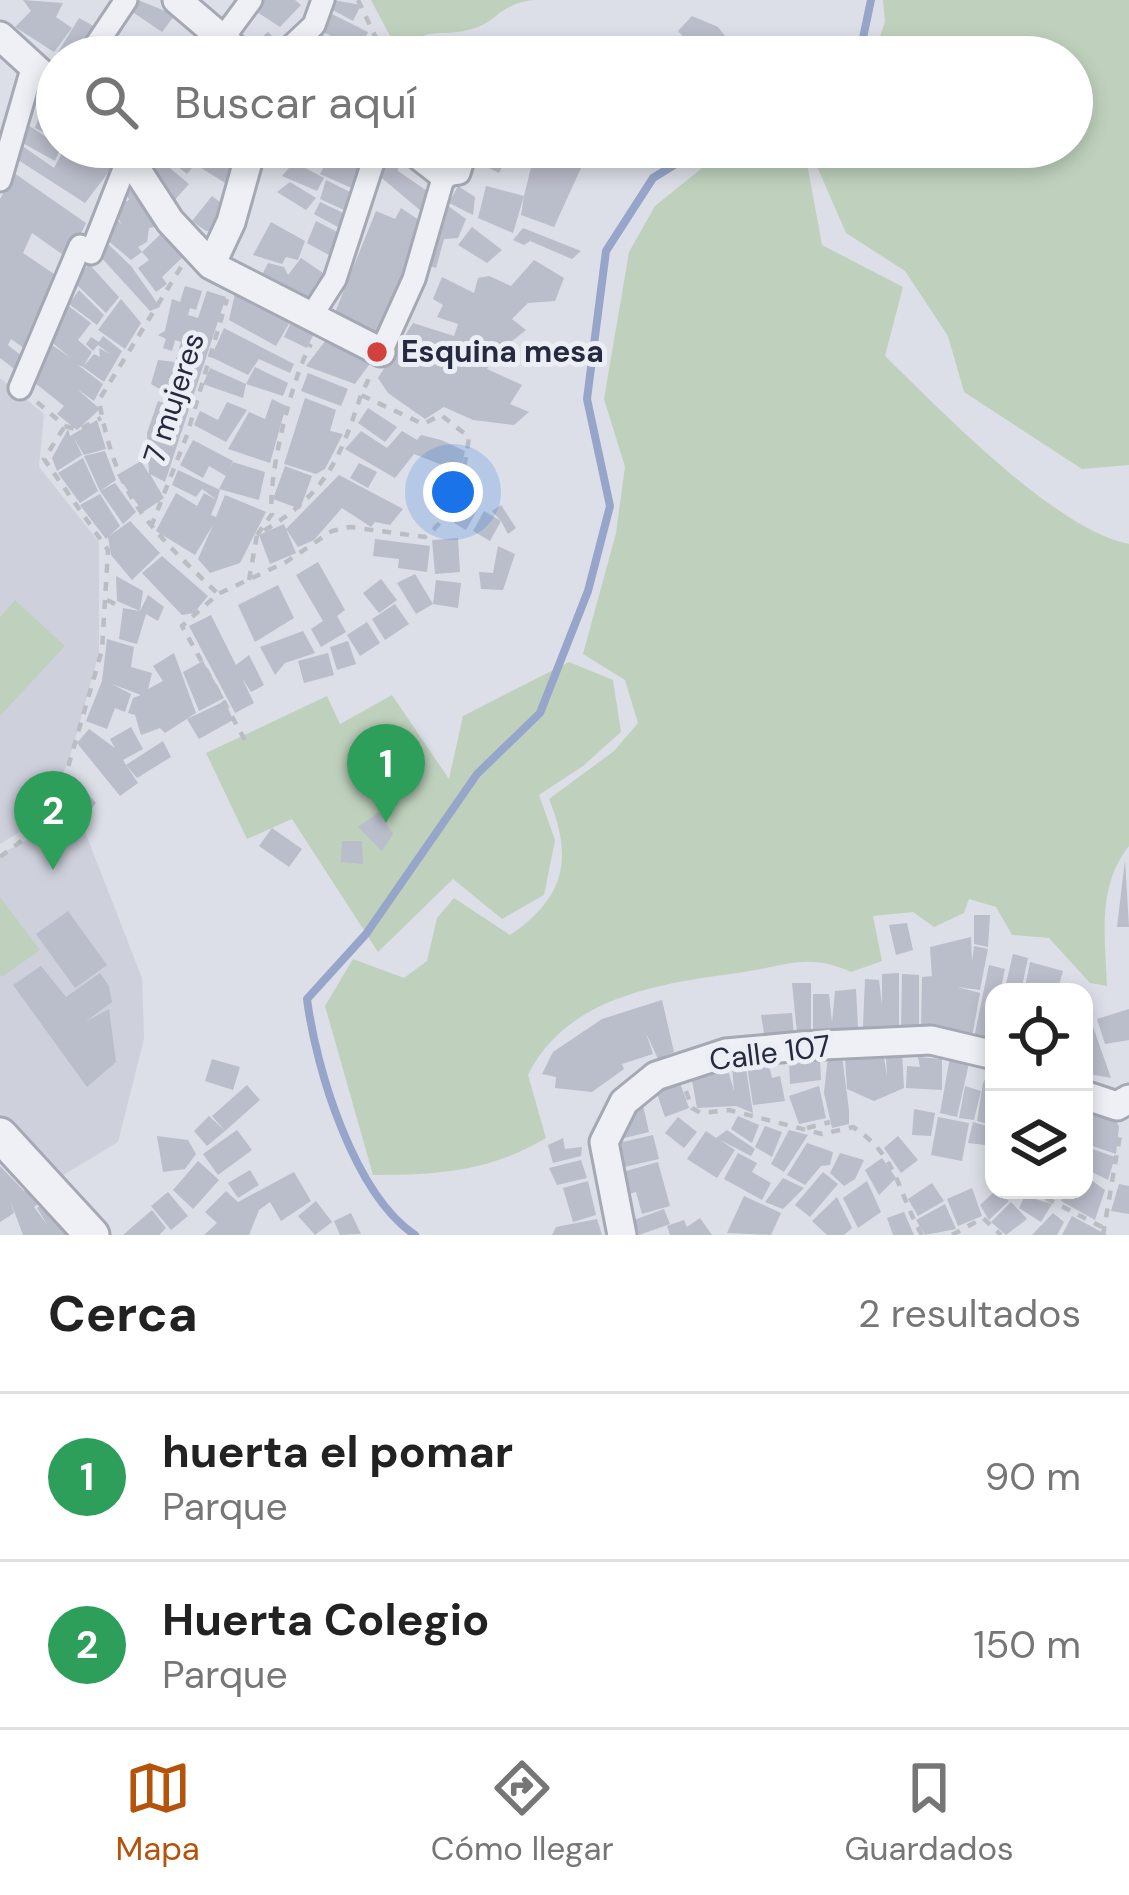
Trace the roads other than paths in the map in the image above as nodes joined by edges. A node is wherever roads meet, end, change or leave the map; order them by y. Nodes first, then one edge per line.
1 (126, 0) edge
2 (177, 0) edge
3 (251, 0) edge
4 (323, 0) edge
5 (0, 36) edge
6 (102, 36) edge
7 (205, 36) edge
8 (223, 36) edge
9 (302, 36) edge
10 (32, 70) junction
11 (36, 73) edge
12 (126, 168) edge
13 (146, 168) edge
14 (246, 168) edge
15 (371, 168) edge
16 (435, 168) edge
17 (460, 168) edge
18 (444, 175) junction
19 (0, 179) edge
20 (213, 264) junction
21 (317, 321) junction
22 (381, 352) joint
23 (20, 388) dead end
24 (985, 1052) edge
25 (1093, 1097) edge
26 (1123, 1102) edge
27 (0, 1136) edge
28 (92, 1235) edge
29 (622, 1235) edge

1 - 6 street
2 - 7 street
3 - 8 street
4 - 9 street
5 - 10 street
10 - 11 street
10 - 19 street
12 - 23 street
13 - 20 street
14 - 20 street
15 - 21 street
16 - 18 street
17 - 18 street
18 - 22 street
20 - 21 street
21 - 22 street
24 - 29 street, Calle 107
25 - 26 street
27 - 28 street

